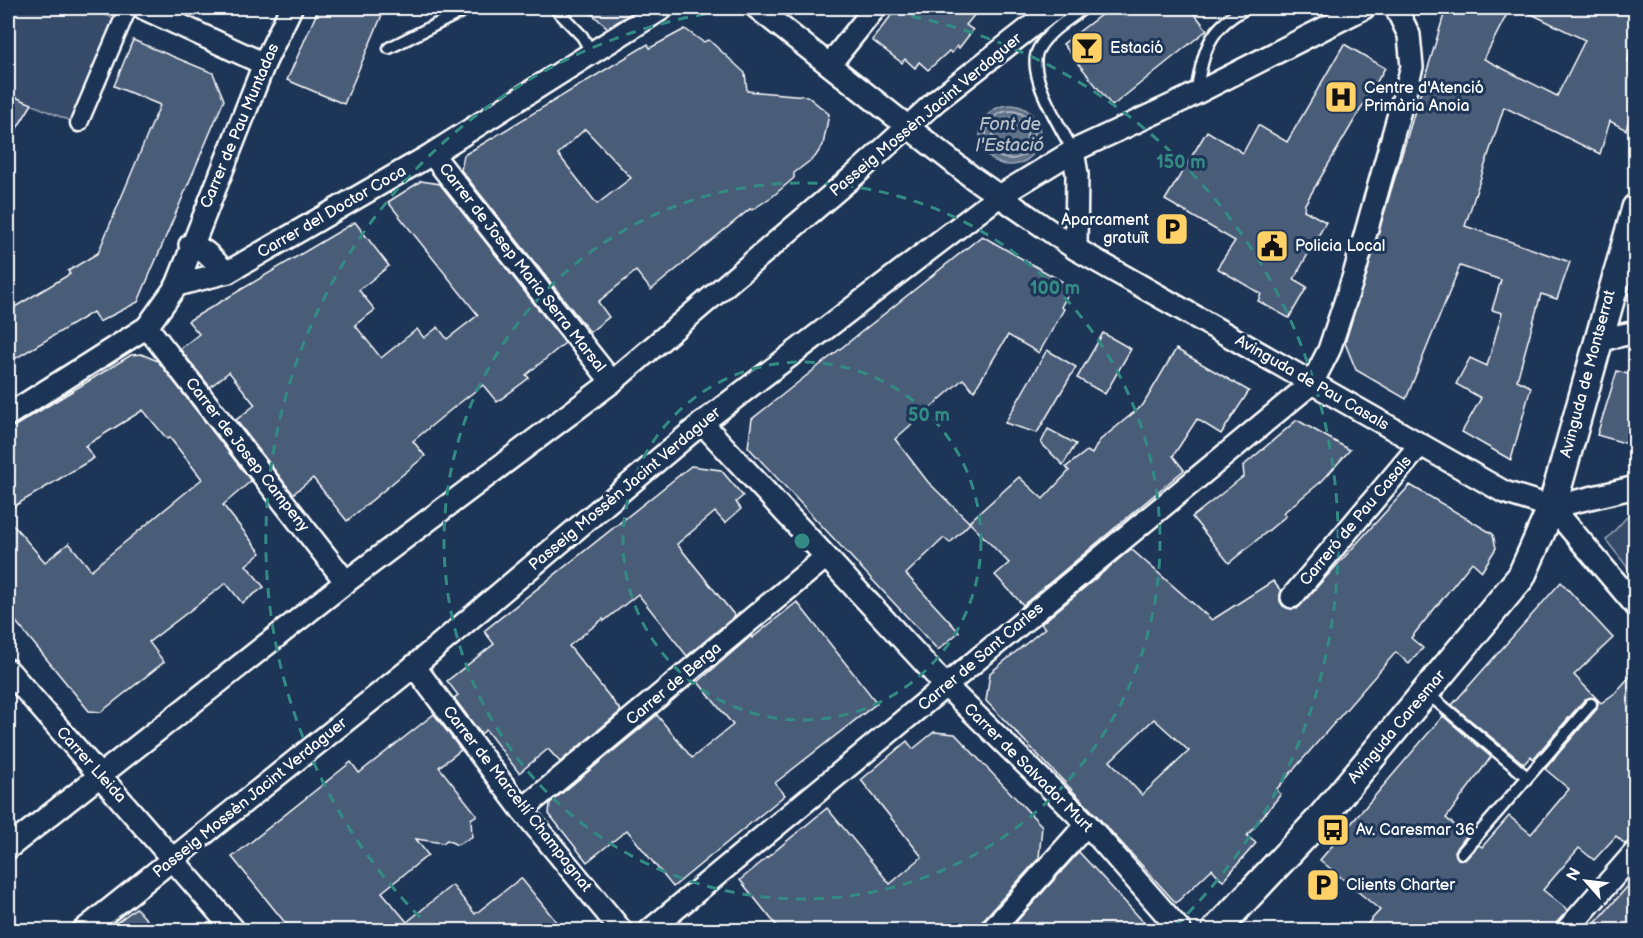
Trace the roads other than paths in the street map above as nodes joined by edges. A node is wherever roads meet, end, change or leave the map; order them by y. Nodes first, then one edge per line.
1 (128, 8) edge
2 (143, 8) edge
3 (291, 8) edge
4 (469, 8) edge
5 (555, 8) edge
6 (663, 8) edge
7 (757, 8) edge
8 (875, 8) edge
9 (1084, 8) edge
10 (1247, 8) edge
11 (1364, 8) edge
12 (1396, 8) edge
13 (1056, 18) edge
14 (389, 48) dead end
15 (592, 53) junction
16 (264, 64) junction
17 (830, 64) junction
18 (1196, 93) junction
19 (79, 123) dead end
20 (908, 127) junction
21 (1073, 151) junction
22 (432, 154) junction
23 (998, 196) junction
24 (1635, 208) edge
25 (190, 245) junction
26 (1076, 249) junction
27 (228, 272) junction
28 (177, 285) junction
29 (147, 327) junction
30 (1635, 332) edge
31 (1596, 341) junction
32 (612, 382) junction
33 (1312, 383) junction
34 (8, 415) edge
35 (702, 423) junction
36 (1420, 445) junction
37 (1635, 487) edge
38 (1552, 507) junction
39 (826, 557) junction
40 (346, 582) junction
41 (1292, 597) dead end
42 (1635, 606) edge
43 (414, 666) junction
44 (8, 670) edge
45 (946, 686) junction
46 (1427, 693) junction
47 (1591, 704) dead end
48 (100, 775) junction
49 (1527, 777) junction
50 (522, 810) junction
51 (1086, 824) junction
52 (8, 848) edge
53 (1635, 851) edge
54 (1462, 853) dead end
55 (175, 860) junction
56 (84, 930) edge
57 (234, 930) edge
58 (621, 930) edge
59 (650, 930) edge
60 (992, 930) edge
61 (1180, 930) edge
62 (1216, 930) edge
63 (1567, 930) edge

1 - 19 street
2 - 16 street
3 - 16 street, Carrer de Pau Muntadas
4 - 14 lane
5 - 15 lane
6 - 15 street, Carrer del Doctor Coca
7 - 17 street, Avinguda de Pau Casals
8 - 17 street
9 - 13 lane, Passeig Mossèn Jacint Verdaguer
10 - 18 lane
11 - 18 street, Passeig Mossèn Jacint Verdaguer
12 - 33 street
13 - 20 street, Passeig Mossèn Jacint Verdaguer
13 - 21 lane
15 - 22 street, Carrer del Doctor Coca
16 - 25 street, Carrer de Pau Muntadas
17 - 20 street, Avinguda de Pau Casals
18 - 21 street, Passeig Mossèn Jacint Verdaguer
20 - 23 street, Avinguda de Pau Casals
20 - 32 street, Passeig Mossèn Jacint Verdaguer
21 - 23 street, Passeig Mossèn Jacint Verdaguer
21 - 26 street
22 - 27 street, Carrer del Doctor Coca
22 - 32 street, Carrer de Josep Maria Serra Marsal
23 - 26 street, Avinguda de Pau Casals
23 - 35 street, Passeig Mossèn Jacint Verdaguer
24 - 31 street, Avinguda de Montserrat
25 - 27 street
25 - 28 street, Carrer de Pau Muntadas
26 - 33 street, Avinguda de Pau Casals
27 - 28 street, Carrer del Doctor Coca
28 - 29 street
29 - 34 street
29 - 40 street, Carrer de Josep Campeny
30 - 31 street
31 - 38 street, Avinguda de Montserrat
32 - 40 street, Passeig Mossèn Jacint Verdaguer
33 - 36 street, Avinguda de Pau Casals
33 - 45 street, Carrer de Sant Carles
35 - 39 street, Carrer de Salvador Murt
35 - 43 street, Passeig Mossèn Jacint Verdaguer
36 - 38 street, Avinguda de Pau Casals
36 - 41 street, Carreró de Pau Casals
37 - 38 street
38 - 42 street
38 - 46 street, Avinguda Caresmar
39 - 45 street, Carrer de Salvador Murt
39 - 50 street, Carrer de Berga
40 - 48 street, Passeig Mossèn Jacint Verdaguer
43 - 50 street, Carrer de Marcel·lí Champagnat
43 - 55 street, Passeig Mossèn Jacint Verdaguer
44 - 48 street, Carrer Lleida
45 - 51 street, Carrer de Salvador Murt
45 - 59 street, Carrer de Sant Carles
46 - 49 lane
46 - 62 street, Avinguda Caresmar
47 - 49 lane
48 - 52 street, Passeig Mossèn Jacint Verdaguer
48 - 55 street, Carrer Lleida
49 - 54 lane
50 - 58 street, Carrer de Marcel·lí Champagnat
51 - 60 street
51 - 61 street, Carrer de Salvador Murt
53 - 63 street
55 - 56 street, Passeig Mossèn Jacint Verdaguer
55 - 57 street, Carrer Lleida

